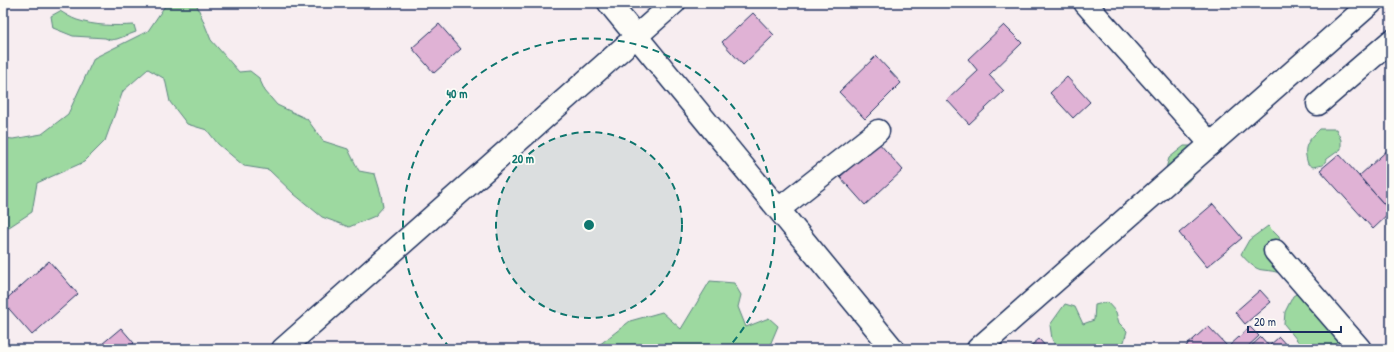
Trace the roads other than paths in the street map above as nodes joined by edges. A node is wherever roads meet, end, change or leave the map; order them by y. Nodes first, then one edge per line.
1 (609, 3) edge
2 (674, 3) edge
3 (1085, 3) edge
4 (1371, 3) edge
5 (636, 35) junction
6 (1391, 41) edge
7 (1318, 104) dead end
8 (878, 131) dead end
9 (1211, 144) junction
10 (779, 210) junction
11 (1275, 251) dead end
12 (283, 349) edge
13 (893, 349) edge
14 (978, 349) edge
15 (1360, 349) edge

1 - 5 street
2 - 5 street
3 - 9 street
4 - 9 street
5 - 10 street
5 - 12 street
6 - 7 street
8 - 10 street
9 - 14 street
10 - 13 street
11 - 15 street

